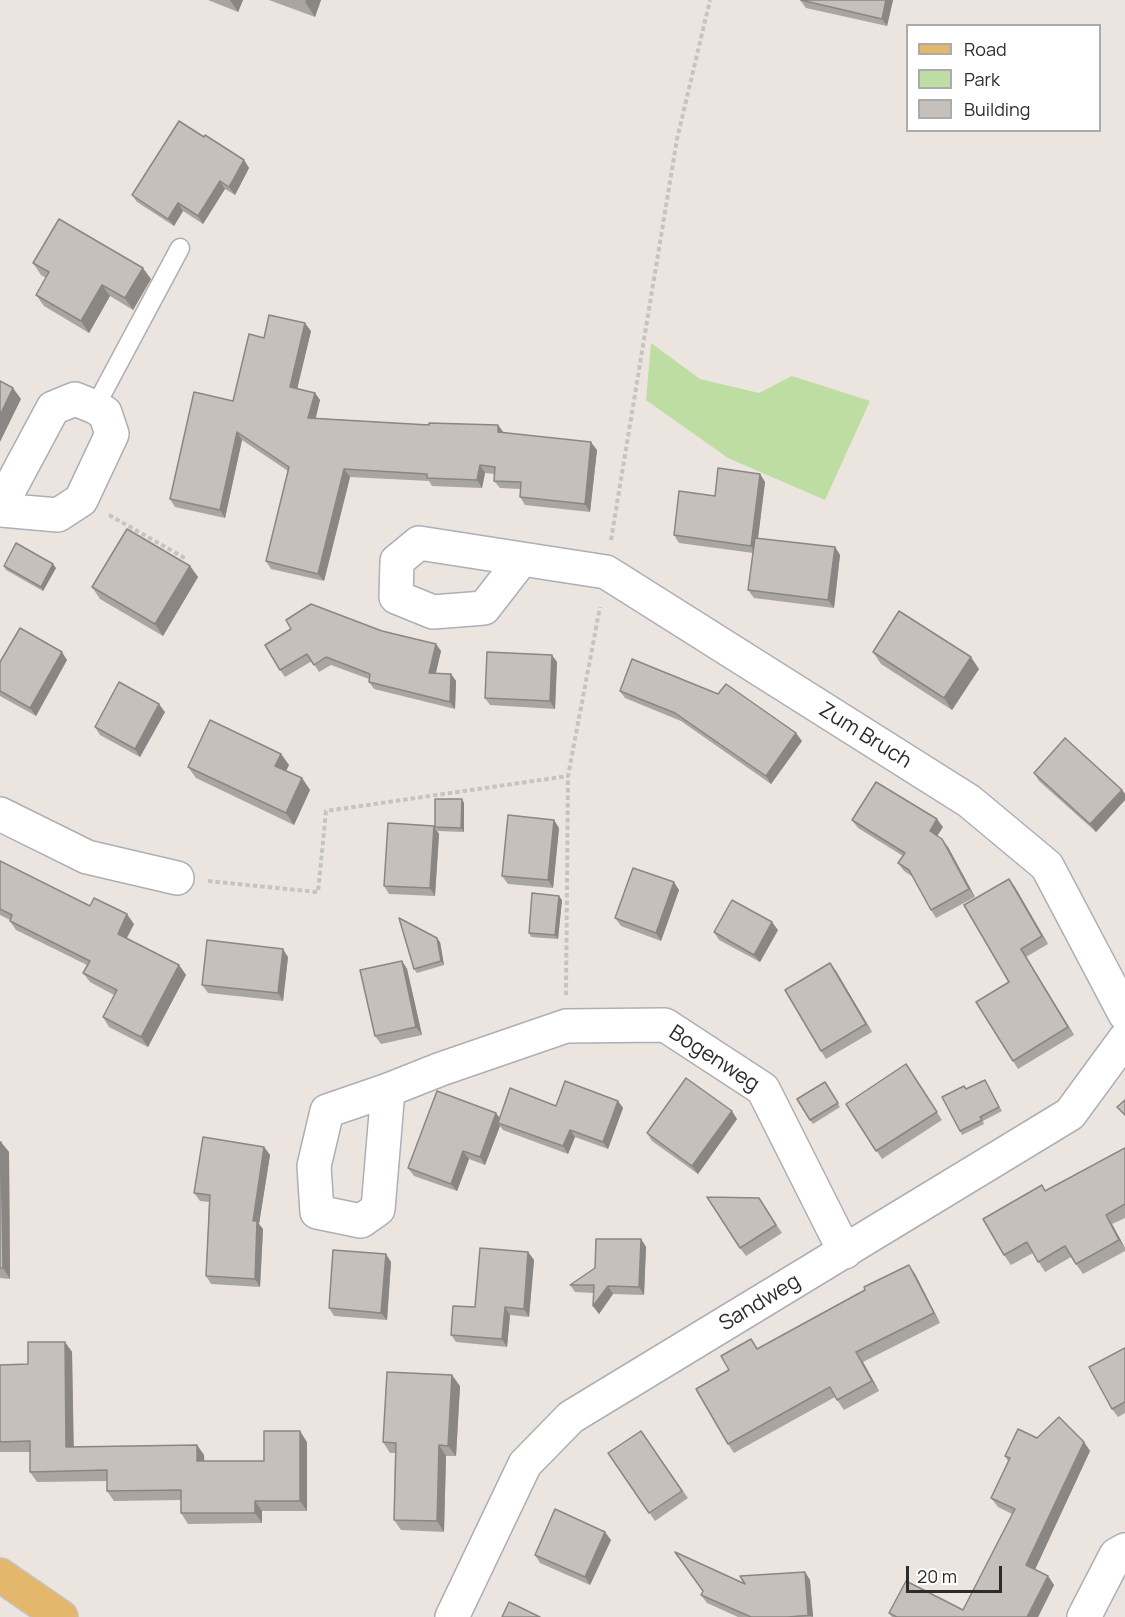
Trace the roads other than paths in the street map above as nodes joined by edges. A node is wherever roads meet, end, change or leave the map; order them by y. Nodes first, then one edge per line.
1 (180, 248) dead end
2 (95, 406) junction
3 (0, 508) edge
4 (522, 559) dead end
5 (0, 814) edge
6 (177, 878) road end
7 (1125, 1014) edge
8 (1125, 1039) edge
9 (388, 1090) dead end
10 (845, 1252) junction
11 (1125, 1550) edge
12 (0, 1575) edge
13 (61, 1617) edge
14 (452, 1617) edge
15 (1084, 1617) edge

1 - 2 lane
2 - 3 street
2 - 3 street
4 - 7 street, Zum Bruch
5 - 6 street
8 - 10 street, Sandweg
9 - 10 street, Bogenweg
10 - 14 street, Sandweg
11 - 15 street
12 - 13 main road

